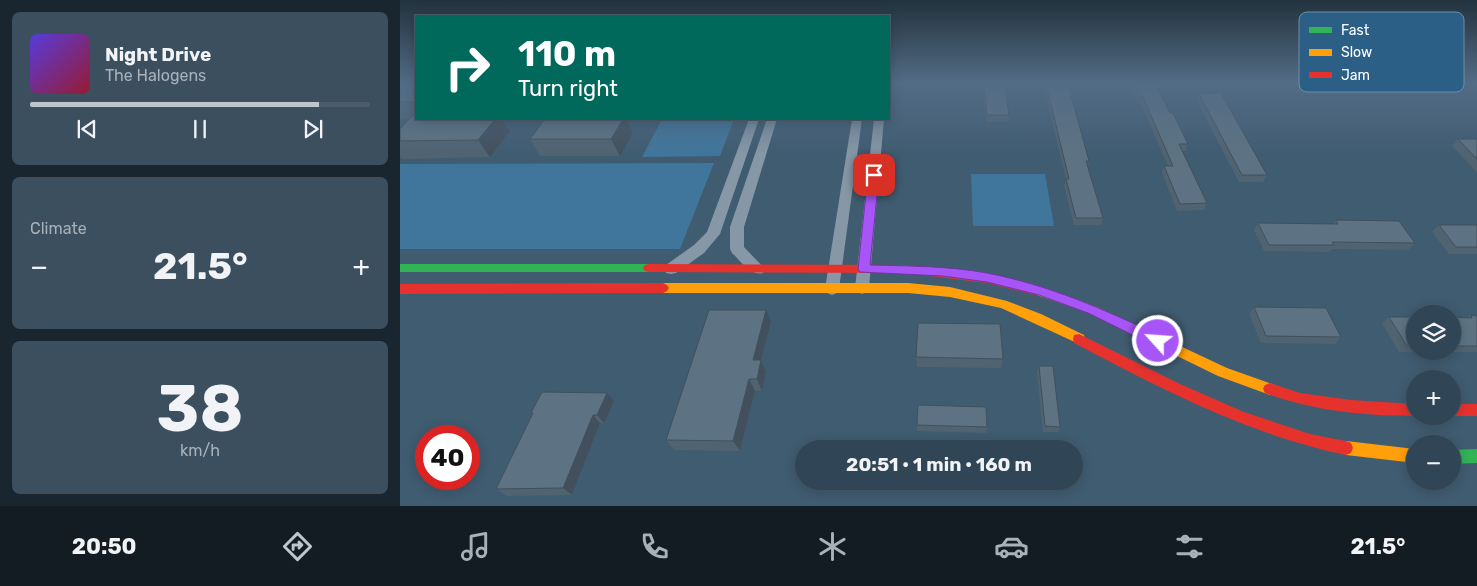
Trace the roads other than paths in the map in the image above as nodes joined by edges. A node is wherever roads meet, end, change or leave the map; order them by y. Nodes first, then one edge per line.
1 (754, 120) edge
2 (772, 120) edge
3 (857, 120) edge
4 (879, 120) edge
5 (400, 268) edge
6 (671, 269) junction
7 (758, 269) junction
8 (835, 269) junction
9 (864, 269) junction
10 (862, 288) junction
11 (400, 289) edge
12 (832, 289) junction
13 (1406, 409) edge
14 (1461, 410) edge
15 (1477, 410) edge
16 (1406, 455) edge
17 (1461, 456) edge
18 (1477, 456) edge

1 - 6 street
2 - 7 street
3 - 8 street
4 - 9 street
5 - 6 street
6 - 7 street
7 - 8 street
8 - 9 street
8 - 12 street
9 - 10 street
9 - 13 street
10 - 12 street
10 - 16 street
11 - 12 street
14 - 15 street
17 - 18 street

